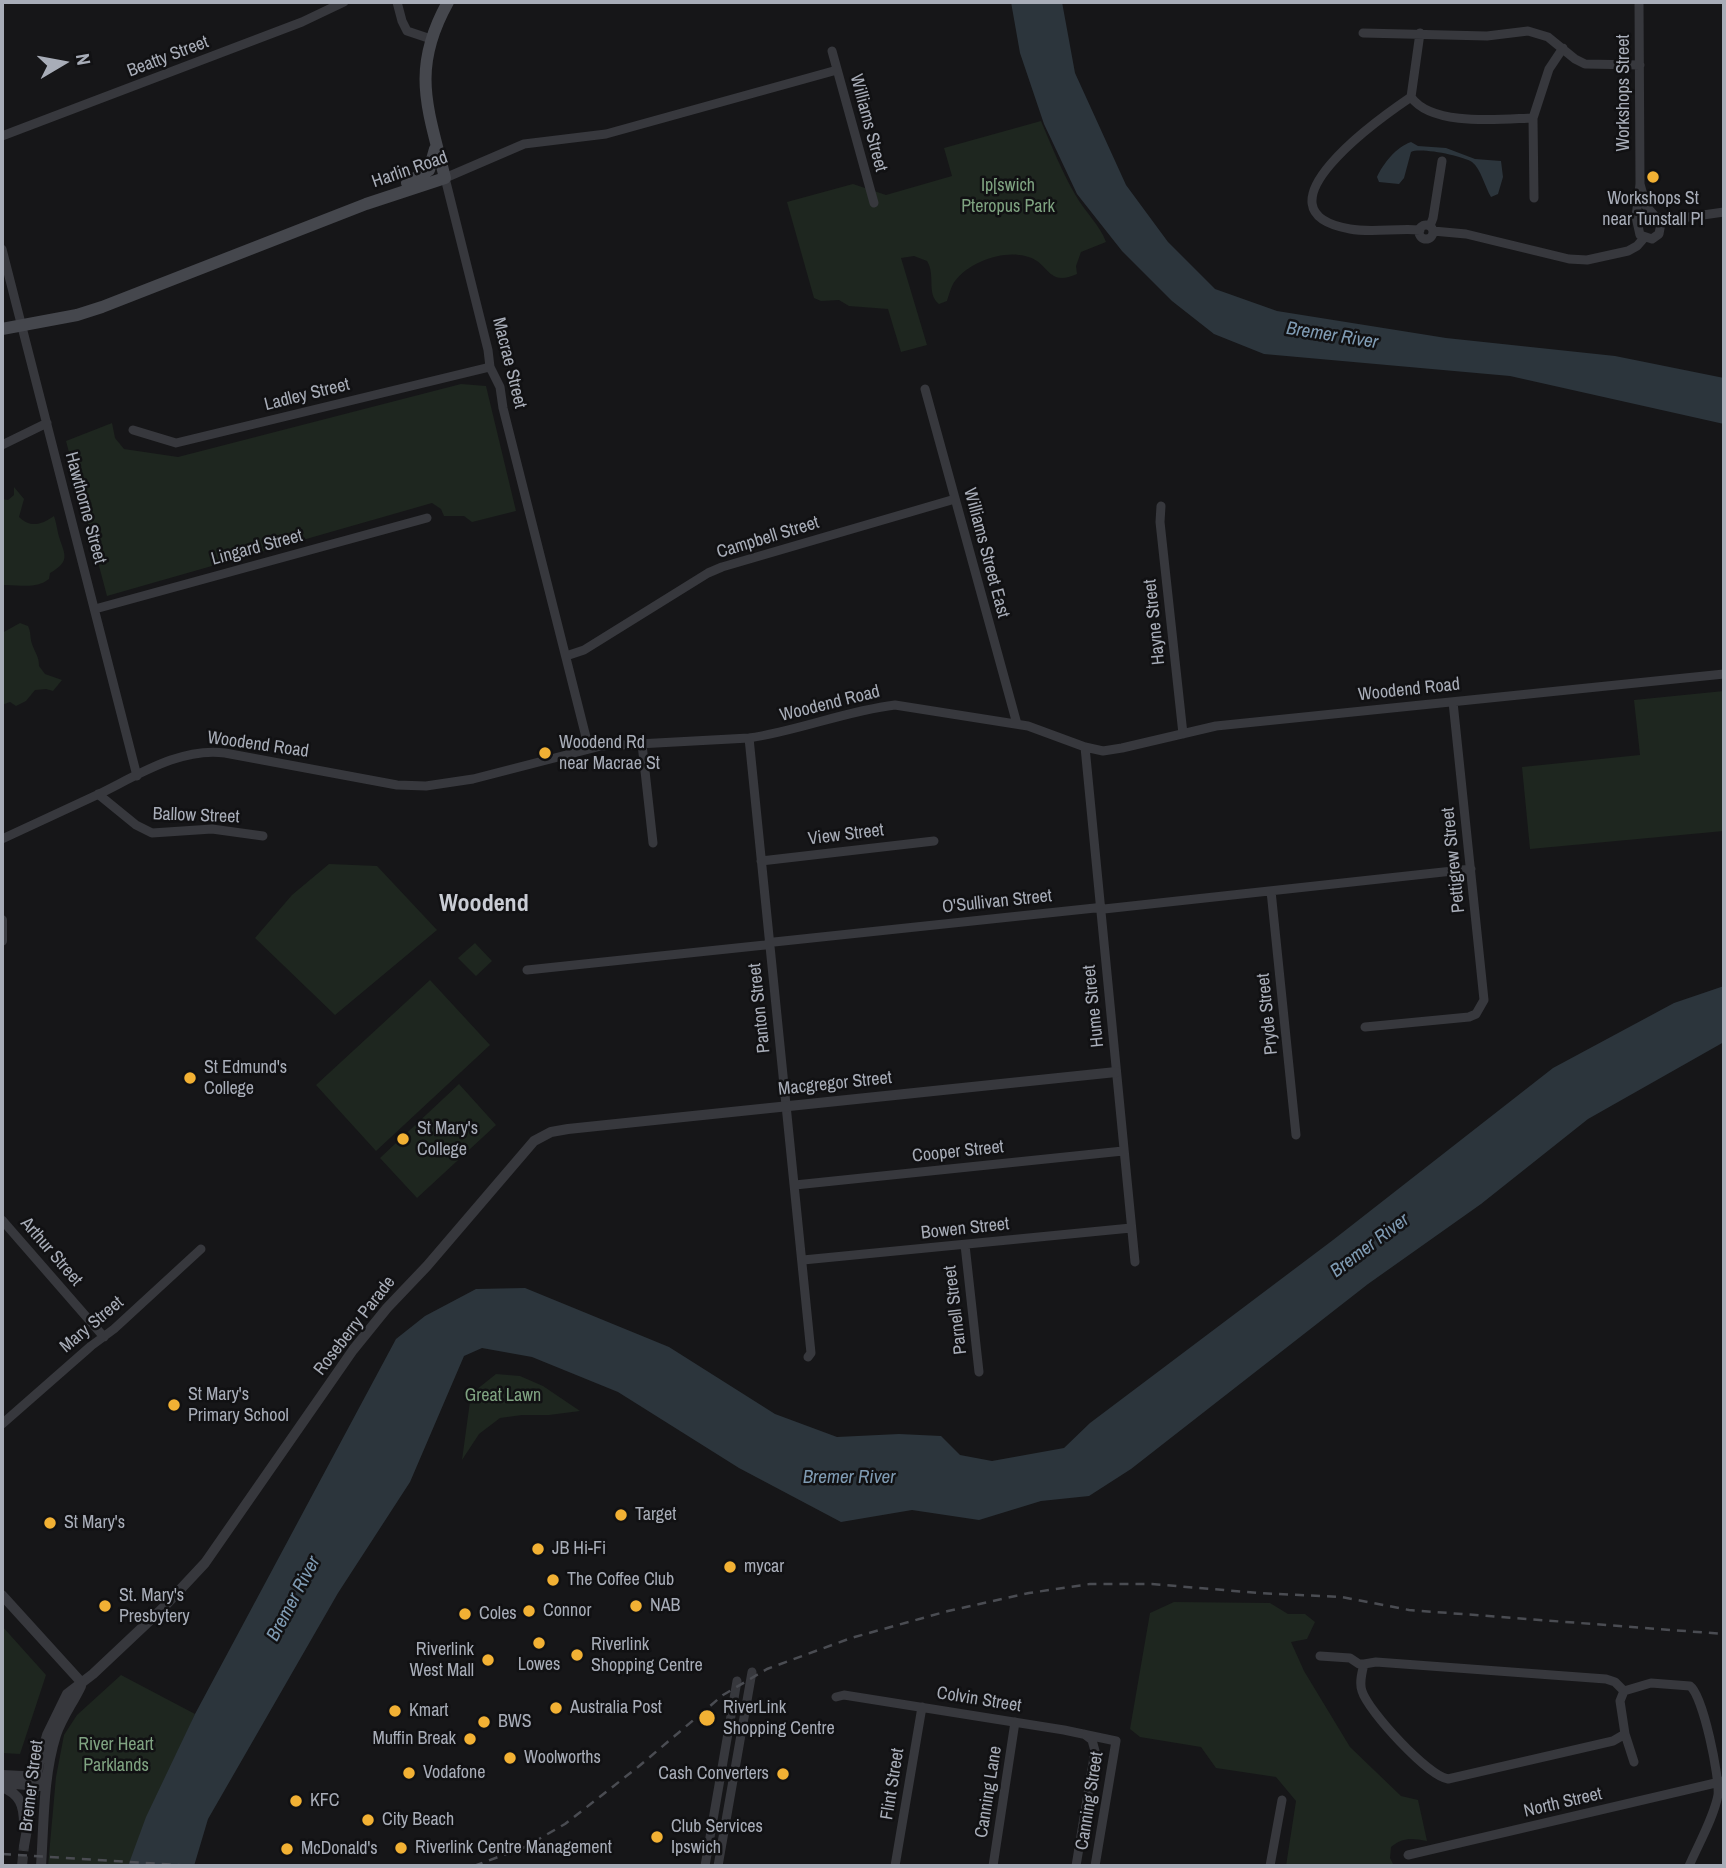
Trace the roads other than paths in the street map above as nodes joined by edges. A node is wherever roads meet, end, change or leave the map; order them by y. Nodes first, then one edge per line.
1 (344, 2) edge
2 (397, 2) edge
3 (448, 2) edge
4 (1639, 2) edge
5 (1363, 33) dead end
6 (1419, 33) junction
7 (431, 40) junction
8 (1563, 48) junction
9 (832, 51) dead end
10 (1640, 65) junction
11 (837, 70) junction
12 (1411, 97) junction
13 (1533, 118) junction
14 (2, 136) edge
15 (436, 142) junction
16 (1443, 161) dead end
17 (445, 178) junction
18 (1640, 184) junction
19 (1534, 198) dead end
20 (874, 203) dead end
21 (366, 204) junction
22 (1724, 212) edge
23 (1655, 216) junction
24 (1684, 218) junction
25 (1637, 227) junction
26 (1432, 228) junction
27 (1661, 231) junction
28 (1644, 237) junction
29 (2, 249) edge
30 (21, 326) junction
31 (2, 329) edge
32 (490, 367) junction
33 (925, 389) dead end
34 (47, 423) junction
35 (133, 430) dead end
36 (2, 445) edge
37 (955, 499) junction
38 (1161, 506) dead end
39 (427, 518) dead end
40 (95, 609) junction
41 (566, 656) junction
42 (1724, 674) edge
43 (1453, 702) junction
44 (1017, 724) junction
45 (1183, 734) junction
46 (749, 738) junction
47 (642, 744) junction
48 (1084, 747) junction
49 (589, 749) junction
50 (137, 776) junction
51 (98, 794) junction
52 (263, 836) dead end
53 (2, 839) edge
54 (934, 841) dead end
55 (653, 843) dead end
56 (761, 861) junction
57 (1471, 869) junction
58 (1271, 891) junction
59 (1100, 907) junction
60 (2, 920) edge
61 (2, 941) edge
62 (769, 944) junction
63 (527, 970) dead end
64 (1365, 1027) dead end
65 (1116, 1072) junction
66 (786, 1107) junction
67 (558, 1130) joint
68 (1296, 1135) dead end
69 (1123, 1151) junction
70 (795, 1185) junction
71 (2, 1220) edge
72 (1131, 1228) junction
73 (965, 1245) junction
74 (201, 1249) dead end
75 (803, 1260) junction
76 (1135, 1262) dead end
77 (104, 1337) junction
78 (808, 1357) dead end
79 (979, 1372) dead end
80 (2, 1423) edge
81 (2, 1595) edge
82 (1320, 1656) dead end
83 (1364, 1664) junction
84 (752, 1672) dead end
85 (737, 1681) dead end
86 (82, 1683) junction
87 (1624, 1691) junction
88 (836, 1697) dead end
89 (922, 1707) junction
90 (1016, 1722) junction
91 (1082, 1733) junction
92 (1625, 1734) junction
93 (1116, 1741) joint
94 (1634, 1762) dead end
95 (2, 1775) edge
96 (42, 1782) junction
97 (1721, 1782) edge
98 (2, 1785) edge
99 (1282, 1801) dead end
100 (1408, 1855) dead end
101 (41, 1866) edge
102 (705, 1866) edge
103 (718, 1866) edge
104 (895, 1866) edge
105 (993, 1866) edge
106 (1076, 1866) edge
107 (1095, 1866) edge
108 (1270, 1866) edge
109 (1689, 1866) edge

1 - 14 street, Beatty Street
2 - 7 street
3 - 7 main road, Macrae Street
4 - 10 street, Workshops Street
5 - 6 street
6 - 8 street
6 - 12 street
7 - 15 main road, Macrae Street
8 - 10 street
8 - 13 street
9 - 11 street, Williams Street
10 - 18 street, Workshops Street
11 - 17 street, Harlin Road
11 - 20 street, Williams Street
12 - 13 street
12 - 26 street
13 - 19 street
15 - 17 main road, Macrae Street
15 - 21 main road
16 - 26 street
17 - 21 main road, Harlin Road
17 - 32 street, Macrae Street
18 - 23 street, Workshops Street
18 - 25 street, Workshops Street
21 - 30 main road, Harlin Road
22 - 24 street
23 - 24 street
23 - 25 street
23 - 27 street
24 - 27 street
25 - 28 street
26 - 28 street
27 - 28 street
29 - 30 street, Hawthorne Street
30 - 31 main road, Harlin Road
30 - 34 street, Hawthorne Street
32 - 35 street, Ladley Street
32 - 41 street, Macrae Street
33 - 37 street, Williams Street East
34 - 36 street
34 - 40 street, Hawthorne Street
37 - 41 street, Campbell Street
37 - 44 street, Williams Street East
38 - 45 street, Hayne Street
39 - 40 street, Lingard Street
40 - 50 street, Hawthorne Street
41 - 49 street, Macrae Street
42 - 43 street, Woodend Road
43 - 45 street, Woodend Road
43 - 57 street, Pettigrew Street
44 - 46 street, Woodend Road
44 - 48 street, Woodend Road
45 - 48 street, Woodend Road
46 - 47 street, Woodend Road
46 - 56 street, Panton Street
47 - 49 street, Woodend Road
47 - 55 street
48 - 59 street, Hume Street
49 - 50 street, Woodend Road
50 - 51 street, Woodend Road
51 - 52 street, Ballow Street
51 - 53 street, Woodend Road
54 - 56 street, View Street
56 - 62 street, Panton Street
57 - 58 street, O'Sullivan Street
57 - 64 street, Pettigrew Street
58 - 59 street, O'Sullivan Street
58 - 68 street, Pryde Street
59 - 62 street, O'Sullivan Street
59 - 65 street, Hume Street
60 - 61 street
62 - 63 street, O'Sullivan Street
62 - 66 street, Panton Street
65 - 66 street, Macgregor Street
65 - 69 street, Hume Street
66 - 67 street, Macgregor Street
66 - 70 street, Panton Street
67 - 86 street, Roseberry Parade
69 - 70 street, Cooper Street
69 - 72 street, Hume Street
70 - 75 street, Panton Street
71 - 77 street, Arthur Street
72 - 73 street, Bowen Street
72 - 76 street, Hume Street
73 - 75 street, Bowen Street
73 - 79 street, Parnell Street
74 - 77 street, Mary Street
75 - 78 street, Panton Street
77 - 80 street, Mary Street
81 - 86 street
82 - 83 street
83 - 87 street
83 - 92 street
84 - 103 street
85 - 102 street
86 - 96 street, Bremer Street
87 - 92 street
87 - 97 street
88 - 89 street, Colvin Street
89 - 90 street, Colvin Street
89 - 104 street, Flint Street
90 - 91 street, Colvin Street
90 - 105 street, Canning Lane
91 - 93 street, Colvin Street
91 - 106 street, Canning Street
92 - 94 street
93 - 107 street, Canning Street
95 - 96 street
96 - 98 street
96 - 98 street, Bremer Street
96 - 101 street, Bremer Street
97 - 100 street, North Street
97 - 109 street
99 - 108 street

